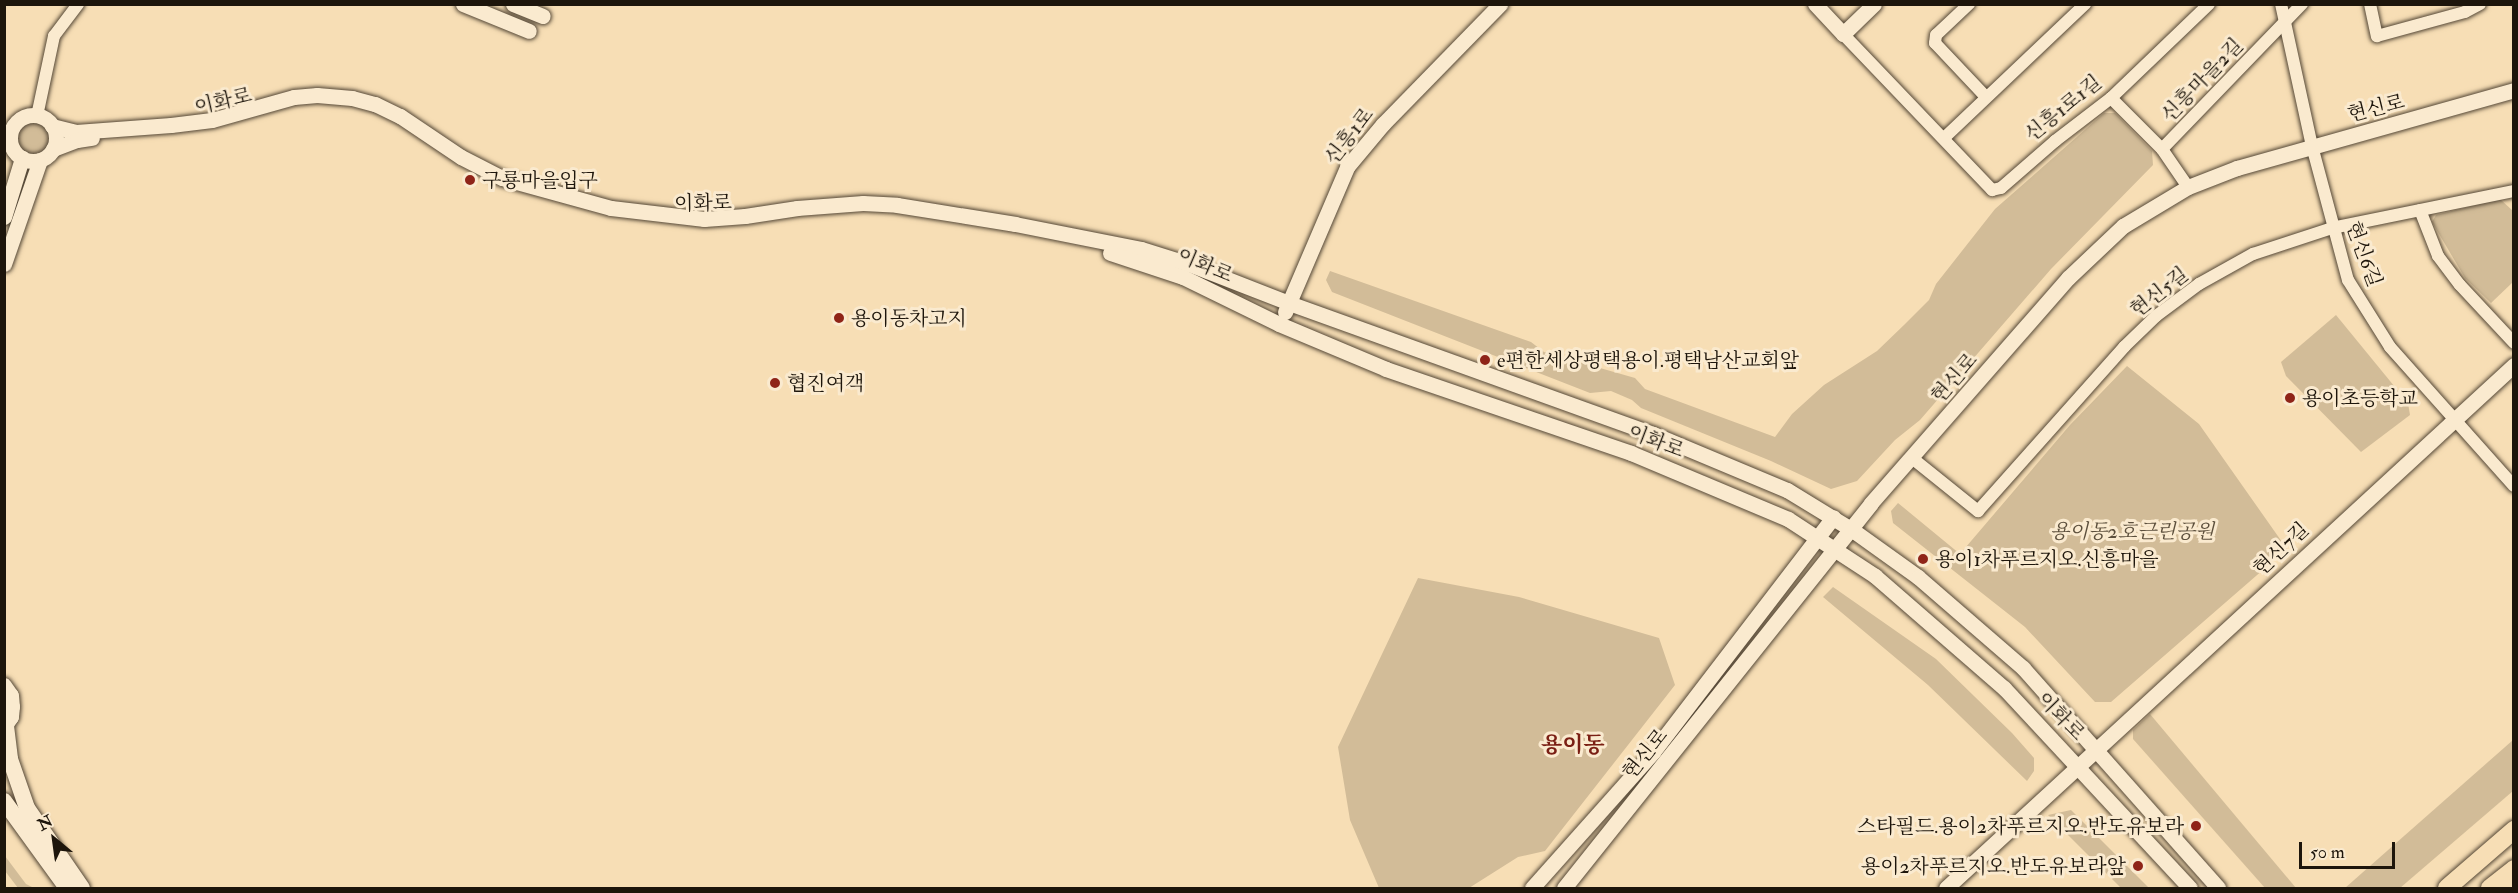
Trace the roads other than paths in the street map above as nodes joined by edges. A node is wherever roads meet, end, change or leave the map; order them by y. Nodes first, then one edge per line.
1 (78, 4) edge
2 (463, 4) edge
3 (513, 4) edge
4 (1500, 4) edge
5 (1815, 4) edge
6 (1874, 4) edge
7 (1969, 4) edge
8 (2085, 4) edge
9 (2209, 4) edge
10 (2282, 4) edge
11 (2302, 4) edge
12 (2370, 4) edge
13 (2480, 4) edge
14 (543, 16) dead end
15 (2285, 21) junction
16 (529, 31) dead end
17 (1843, 34) junction
18 (2514, 90) edge
19 (1986, 96) junction
20 (2110, 98) junction
21 (37, 116) junction
22 (52, 126) junction
23 (8, 131) edge
24 (1944, 138) junction
25 (2312, 146) junction
26 (53, 149) junction
27 (2162, 149) junction
28 (13, 151) edge
29 (40, 160) junction
30 (2188, 187) junction
31 (2512, 195) edge
32 (2420, 210) junction
33 (4, 217) edge
34 (2332, 228) junction
35 (4, 264) edge
36 (1289, 303) junction
37 (1279, 324) junction
38 (2514, 343) edge
39 (2514, 365) edge
40 (2452, 420) junction
41 (1912, 458) junction
42 (2514, 486) edge
43 (1833, 518) junction
44 (1851, 529) junction
45 (1818, 539) junction
46 (1834, 551) junction
47 (4, 686) edge
48 (5, 726) edge
49 (2096, 752) junction
50 (2080, 766) junction
51 (4, 801) edge
52 (2514, 830) edge
53 (2514, 846) edge
54 (2514, 869) edge
55 (67, 888) edge
56 (82, 888) edge
57 (1532, 888) edge
58 (1564, 888) edge
59 (1946, 888) edge
60 (2190, 888) edge
61 (2218, 888) edge
62 (2447, 888) edge
63 (2464, 888) edge
64 (2490, 888) edge

1 - 21 street
2 - 16 street
3 - 14 street
4 - 36 street, 신흥1로
5 - 17 street, 신흥1로1길
6 - 17 street
7 - 19 street
8 - 19 street
9 - 20 street, 신흥1로1길
10 - 15 street
11 - 15 street, 신흥마을2길
12 - 13 street
15 - 25 street, 현신6길
15 - 27 street, 신흥마을2길
17 - 24 street, 신흥1로1길
18 - 25 street, 현신로
19 - 24 street
20 - 24 street, 신흥1로1길
20 - 27 street
21 - 22 street
21 - 23 street
22 - 26 street
22 - 36 street, 이화로
23 - 28 street
25 - 30 street, 현신로
25 - 34 street, 현신6길
26 - 29 street
26 - 37 street, 이화로
27 - 30 street, 신흥마을2길
28 - 29 street
28 - 33 street
29 - 35 street
30 - 41 street, 현신로
31 - 32 street, 현신5길
32 - 34 street, 현신5길
32 - 38 street
34 - 40 street, 현신6길
34 - 41 street, 현신5길
36 - 37 street, 신흥1로
36 - 43 street, 이화로
37 - 45 street, 이화로
39 - 40 street, 현신7길
40 - 42 street, 현신6길
40 - 49 street, 현신7길
41 - 44 street, 현신로
43 - 44 street, 이화로
43 - 45 street, 현신로
44 - 46 street, 현신로
44 - 49 street, 이화로
45 - 46 street, 이화로
45 - 57 street, 현신로
46 - 50 street, 이화로
46 - 58 street, 현신로
47 - 48 main road
48 - 56 main road
49 - 50 street, 현신7길
49 - 61 street, 이화로
50 - 59 street, 현신7길
50 - 60 street, 이화로
51 - 55 main road
52 - 62 main road
53 - 63 main road
54 - 64 main road

